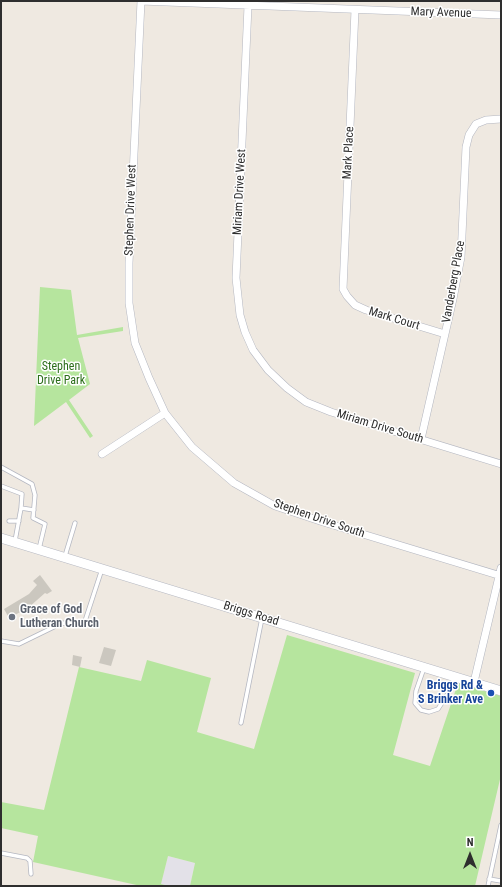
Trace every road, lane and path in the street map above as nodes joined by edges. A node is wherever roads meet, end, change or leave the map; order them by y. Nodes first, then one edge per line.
1 (141, 1) edge
2 (248, 6) junction
3 (355, 10) junction
4 (501, 15) edge
5 (501, 119) edge
6 (346, 296) joint
7 (445, 334) junction
8 (268, 370) joint
9 (165, 413) junction
10 (421, 439) junction
11 (102, 454) dead end
12 (501, 464) edge
13 (1, 467) edge
14 (1, 486) edge
15 (21, 508) junction
16 (34, 510) junction
17 (11, 515) dead end
18 (16, 520) junction
19 (9, 521) dead end
20 (75, 523) dead end
21 (1, 538) edge
22 (15, 542) junction
23 (39, 550) junction
24 (64, 558) junction
25 (501, 568) edge
26 (102, 569) junction
27 (500, 576) edge
28 (262, 618) junction
29 (1, 641) edge
30 (424, 667) junction
31 (455, 676) junction
32 (474, 682) junction
33 (501, 691) edge
34 (241, 723) dead end
35 (501, 825) edge
36 (1, 853) edge
37 (31, 874) dead end
38 (490, 878) junction
39 (501, 881) edge
40 (488, 886) edge

1 - 2 street, Mary Avenue
1 - 9 street, Stephen Drive West
2 - 3 street, Mary Avenue
2 - 8 street, Miriam Drive West
3 - 4 street, Mary Avenue
3 - 6 street, Mark Place
5 - 7 street, Vanderberg Place
6 - 7 street, Mark Court
7 - 10 street, Vanderberg Place
8 - 10 street, Miriam Drive South
9 - 11 street
9 - 27 street, Stephen Drive South
10 - 12 street, Miriam Drive South
13 - 16 lane
14 - 15 lane
15 - 16 lane
15 - 18 lane
16 - 23 lane
17 - 18 lane
18 - 19 lane
18 - 22 lane
20 - 24 lane
21 - 22 street, Briggs Road
22 - 23 street, Briggs Road
23 - 24 street, Briggs Road
24 - 26 street, Briggs Road
25 - 27 street
26 - 28 street, Briggs Road
26 - 29 lane
27 - 32 street
28 - 30 street, Briggs Road
28 - 34 lane
30 - 31 street, Briggs Road
30 - 31 lane
31 - 32 street, Briggs Road
32 - 33 street, Briggs Road
35 - 38 lane
36 - 37 lane
38 - 39 lane
38 - 40 lane

